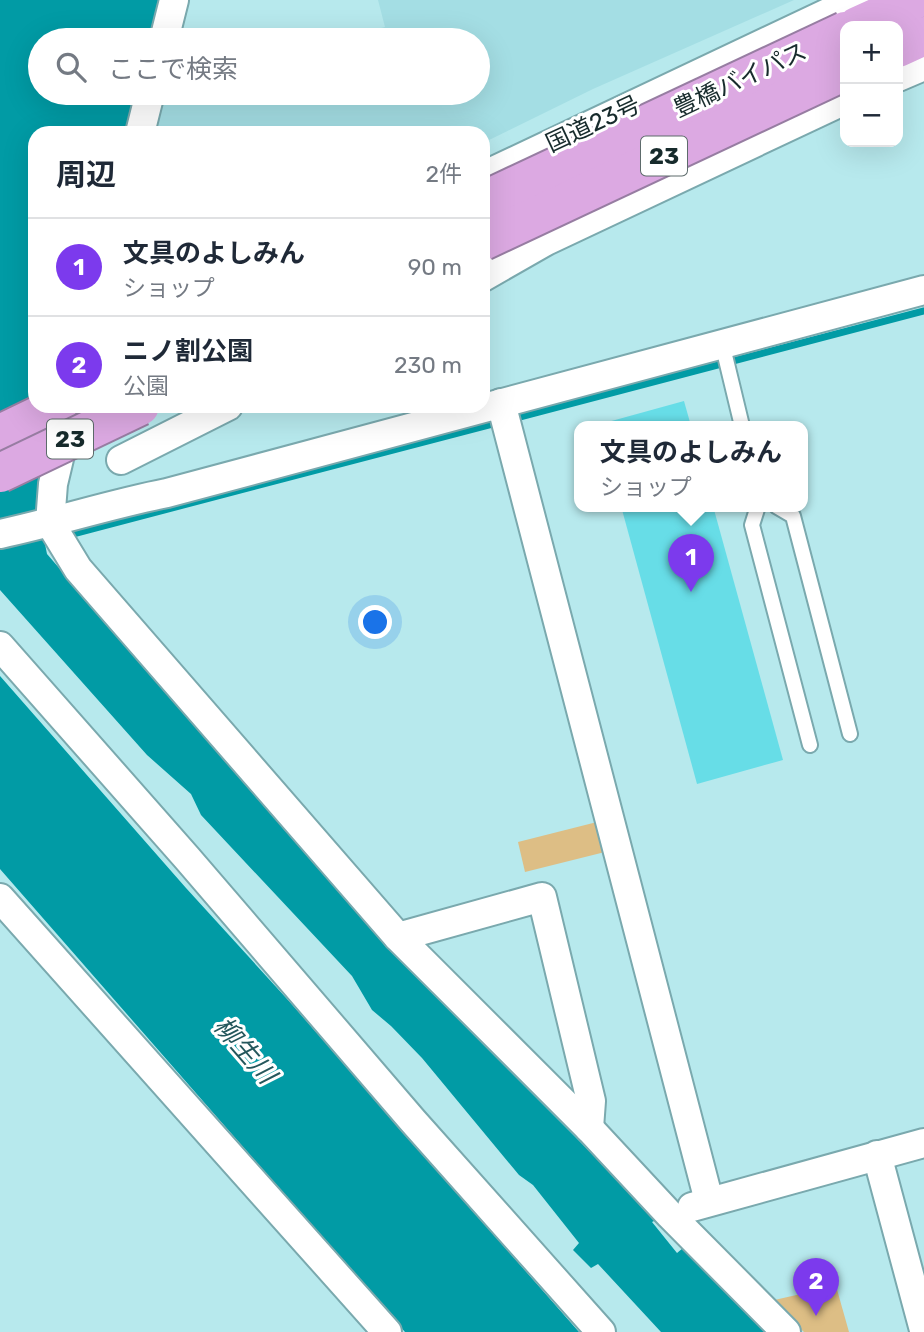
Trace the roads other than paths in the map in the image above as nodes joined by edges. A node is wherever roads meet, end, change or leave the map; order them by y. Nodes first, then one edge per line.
1 (174, 0) edge
2 (855, 0) edge
3 (915, 0) edge
4 (868, 21) edge
5 (167, 28) edge
6 (840, 33) edge
7 (924, 36) edge
8 (903, 46) edge
9 (924, 66) edge
10 (840, 73) edge
11 (903, 76) edge
12 (654, 95) junction
13 (840, 102) edge
14 (147, 105) edge
15 (142, 126) edge
16 (693, 172) junction
17 (490, 173) edge
18 (490, 198) edge
19 (490, 239) edge
20 (490, 273) edge
21 (924, 290) edge
22 (722, 345) junction
23 (501, 404) junction
24 (490, 407) edge
25 (44, 413) edge
26 (69, 413) edge
27 (103, 413) edge
28 (124, 413) edge
29 (214, 413) edge
30 (467, 413) edge
31 (741, 421) edge
32 (0, 434) edge
33 (121, 460) junction
34 (0, 473) edge
35 (135, 499) junction
36 (756, 512) edge
37 (786, 512) edge
38 (55, 533) junction
39 (0, 534) edge
40 (0, 646) edge
41 (850, 734) dead end
42 (810, 744) dead end
43 (0, 898) edge
44 (398, 937) junction
45 (589, 1128) junction
46 (924, 1143) edge
47 (877, 1154) junction
48 (709, 1201) junction
49 (670, 1214) junction
50 (924, 1330) edge
51 (387, 1332) edge
52 (601, 1332) edge
53 (786, 1332) edge

1 - 5 street
2 - 12 street, 国道23号 / 23
3 - 4 highway
6 - 18 highway, 豊橋バイパス / 23, bridge
7 - 8 highway
9 - 11 street
10 - 19 highway, 豊橋バイパス / 23, bridge
12 - 16 street
12 - 17 street, 国道23号 / 23
13 - 16 street
14 - 15 street
16 - 20 street
21 - 22 street
22 - 23 street
22 - 31 lane
23 - 24 street
23 - 48 street
25 - 32 highway, 23
26 - 38 street
27 - 33 street
28 - 34 highway, 23, bridge
29 - 33 street
30 - 35 street
33 - 35 street
35 - 38 street
36 - 42 lane
37 - 41 lane
38 - 39 street
38 - 44 street
40 - 52 street
43 - 51 street
44 - 45 street
44 - 45 street
45 - 49 street
46 - 47 street
47 - 48 street
47 - 50 street
48 - 49 street
49 - 53 street

